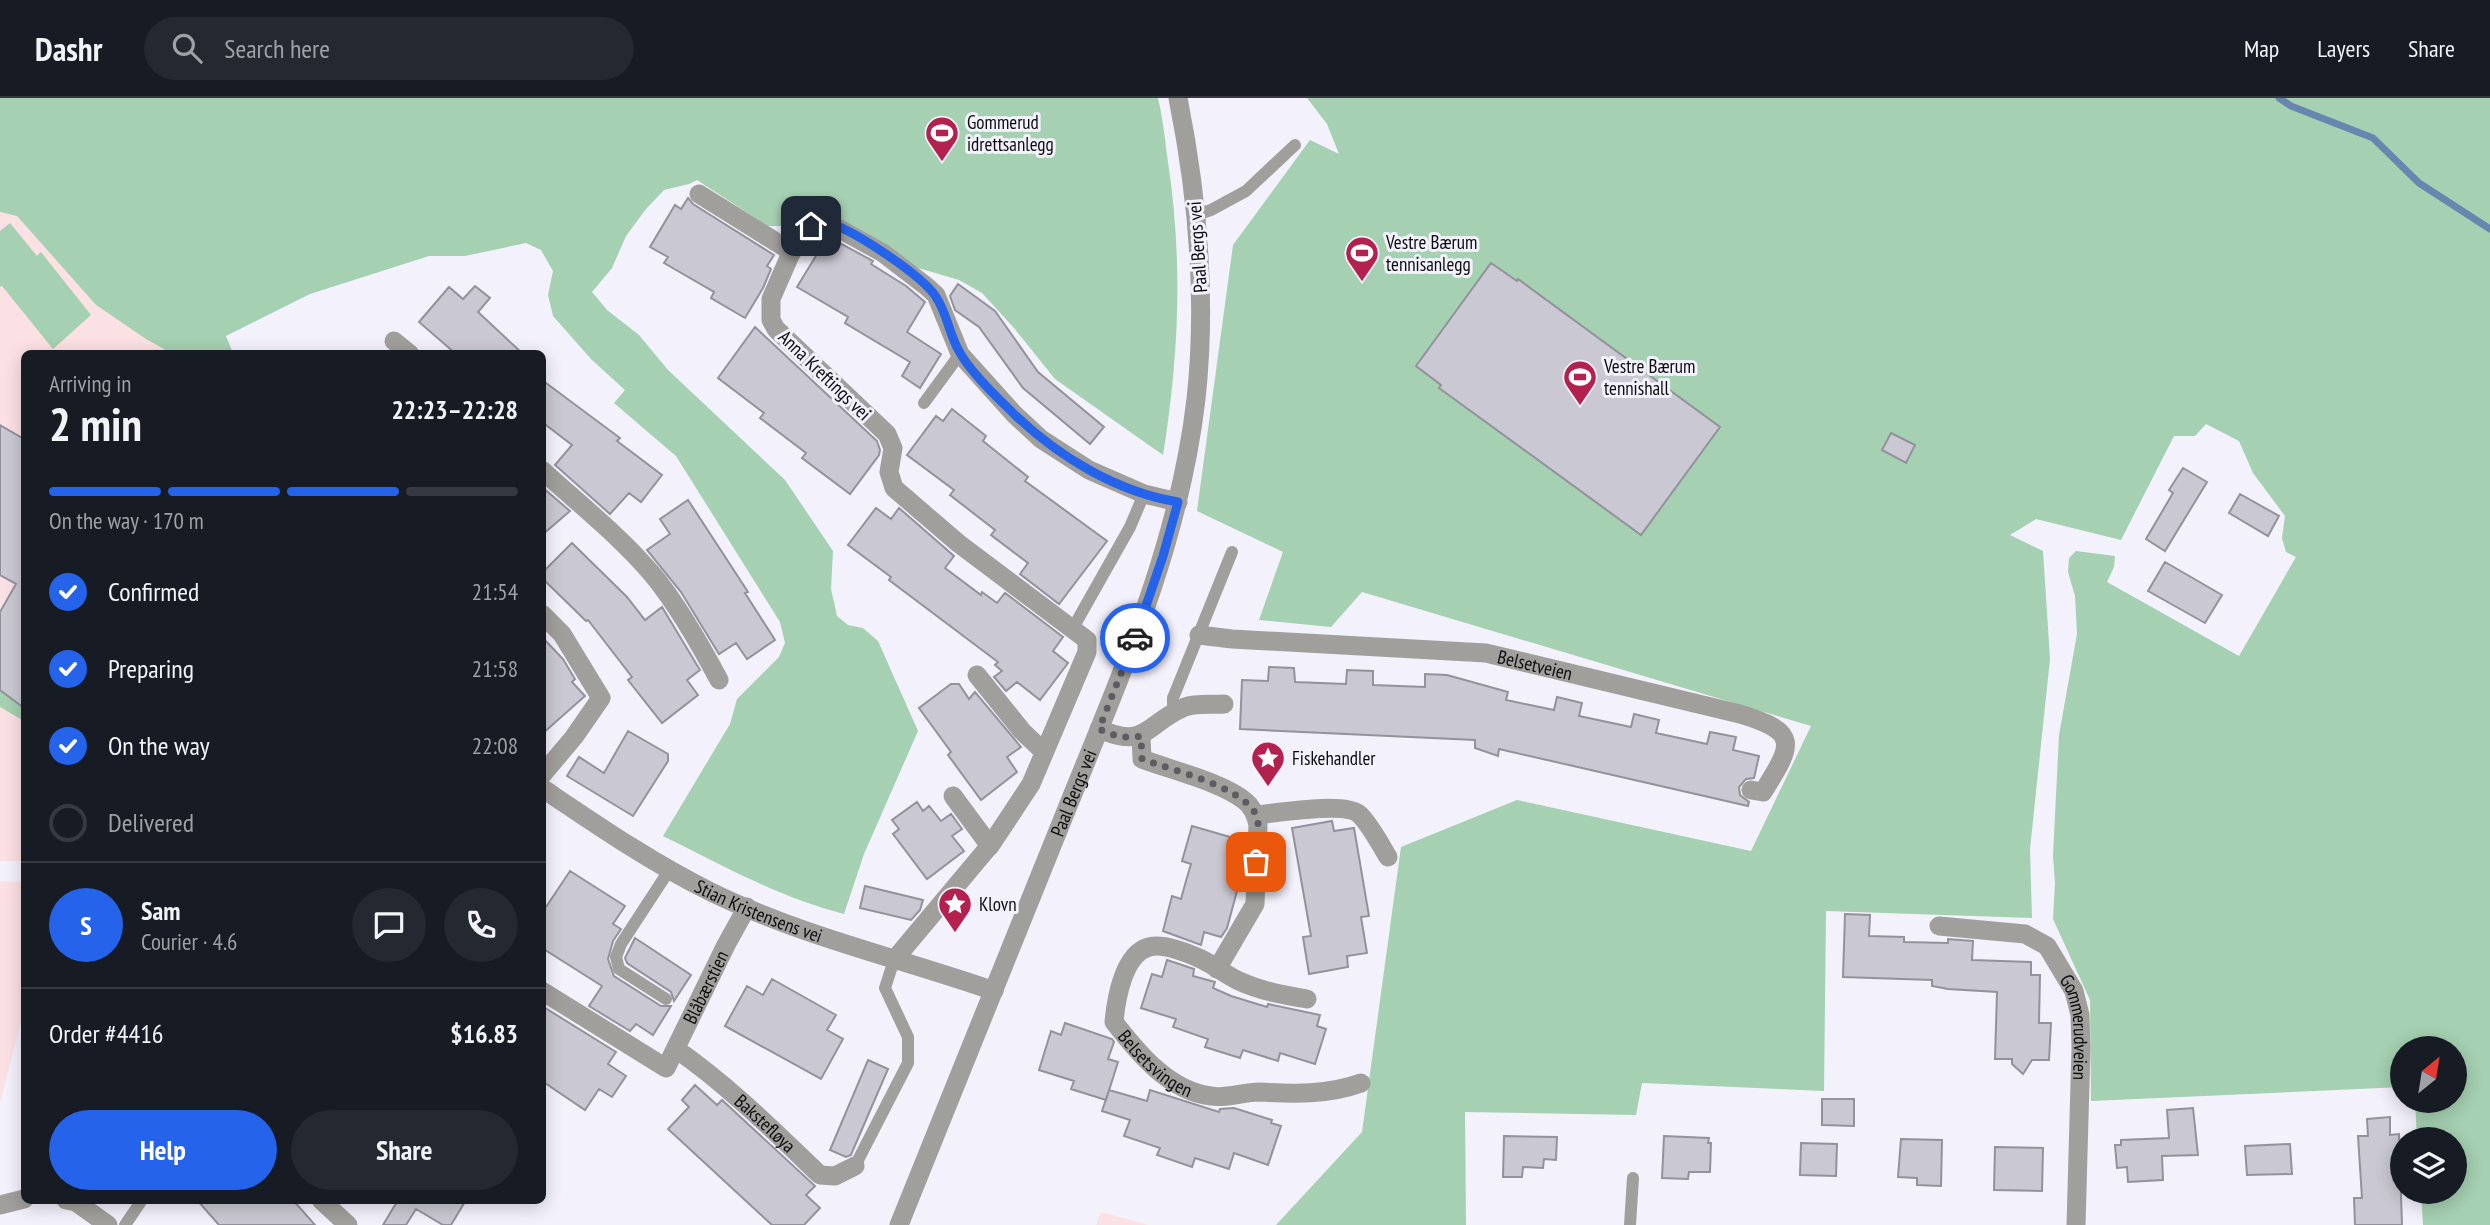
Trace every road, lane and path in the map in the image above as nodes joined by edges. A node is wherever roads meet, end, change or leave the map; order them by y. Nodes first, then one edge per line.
1 (1178, 98) edge
2 (1295, 145) dead end
3 (699, 194) dead end
4 (1196, 215) junction
5 (792, 252) junction
6 (394, 341) dead end
7 (405, 350) edge
8 (960, 354) junction
9 (924, 403) dead end
10 (546, 474) edge
11 (1144, 494) junction
12 (1178, 502) junction
13 (1232, 552) dead end
14 (546, 618) edge
15 (1073, 628) junction
16 (1199, 635) junction
17 (977, 675) dead end
18 (719, 680) dead end
19 (1224, 704) dead end
20 (1173, 713) junction
21 (1099, 729) junction
22 (1141, 736) junction
23 (1044, 752) junction
24 (546, 770) edge
25 (1751, 790) dead end
26 (546, 791) edge
27 (953, 796) dead end
28 (1256, 815) junction
29 (990, 846) junction
30 (1388, 857) dead end
31 (670, 869) junction
32 (747, 907) junction
33 (1939, 926) dead end
34 (894, 960) junction
35 (1217, 969) junction
36 (994, 991) junction
37 (546, 993) edge
38 (666, 999) dead end
39 (1307, 999) dead end
40 (676, 1049) junction
41 (1362, 1083) dead end
42 (855, 1166) joint
43 (1633, 1178) dead end
44 (21, 1200) edge
45 (79, 1204) edge
46 (139, 1204) edge
47 (325, 1204) edge
48 (0, 1205) edge
49 (108, 1225) edge
50 (125, 1225) edge
51 (348, 1225) edge
52 (899, 1225) edge
53 (1630, 1225) edge
54 (2076, 1225) edge

1 - 4 street, Paal Bergs vei
2 - 4 lane
3 - 5 street
4 - 12 street, Paal Bergs vei
5 - 8 street, Anna Kreftings vei
5 - 15 street, Anna Kreftings vei
6 - 7 street
8 - 9 lane
8 - 11 street, Anna Kreftings vei
10 - 18 street
11 - 12 street, Anna Kreftings vei
11 - 15 lane
12 - 21 street, Paal Bergs vei
13 - 16 lane
14 - 24 street
15 - 23 street
16 - 20 lane
16 - 25 street, Belsetveien
17 - 23 street
19 - 20 street
20 - 22 street
21 - 22 street
21 - 36 street, Paal Bergs vei
22 - 28 street
23 - 29 street
26 - 31 street, Stian Kristensens vei
27 - 29 street
28 - 30 street
28 - 35 street
29 - 34 street
31 - 32 street, Stian Kristensens vei
31 - 38 lane
32 - 34 street, Stian Kristensens vei
32 - 40 street, Blåbærstien
33 - 54 street, Gommerudveien
34 - 36 street, Stian Kristensens vei
34 - 42 lane
35 - 39 street, Belsetsvingen
35 - 41 street, Belsetsvingen
36 - 52 street, Paal Bergs vei
37 - 40 street, Blåbærstien
40 - 42 street, Bakstefløya
43 - 53 lane
44 - 48 street
45 - 49 street
46 - 50 lane
47 - 51 street

